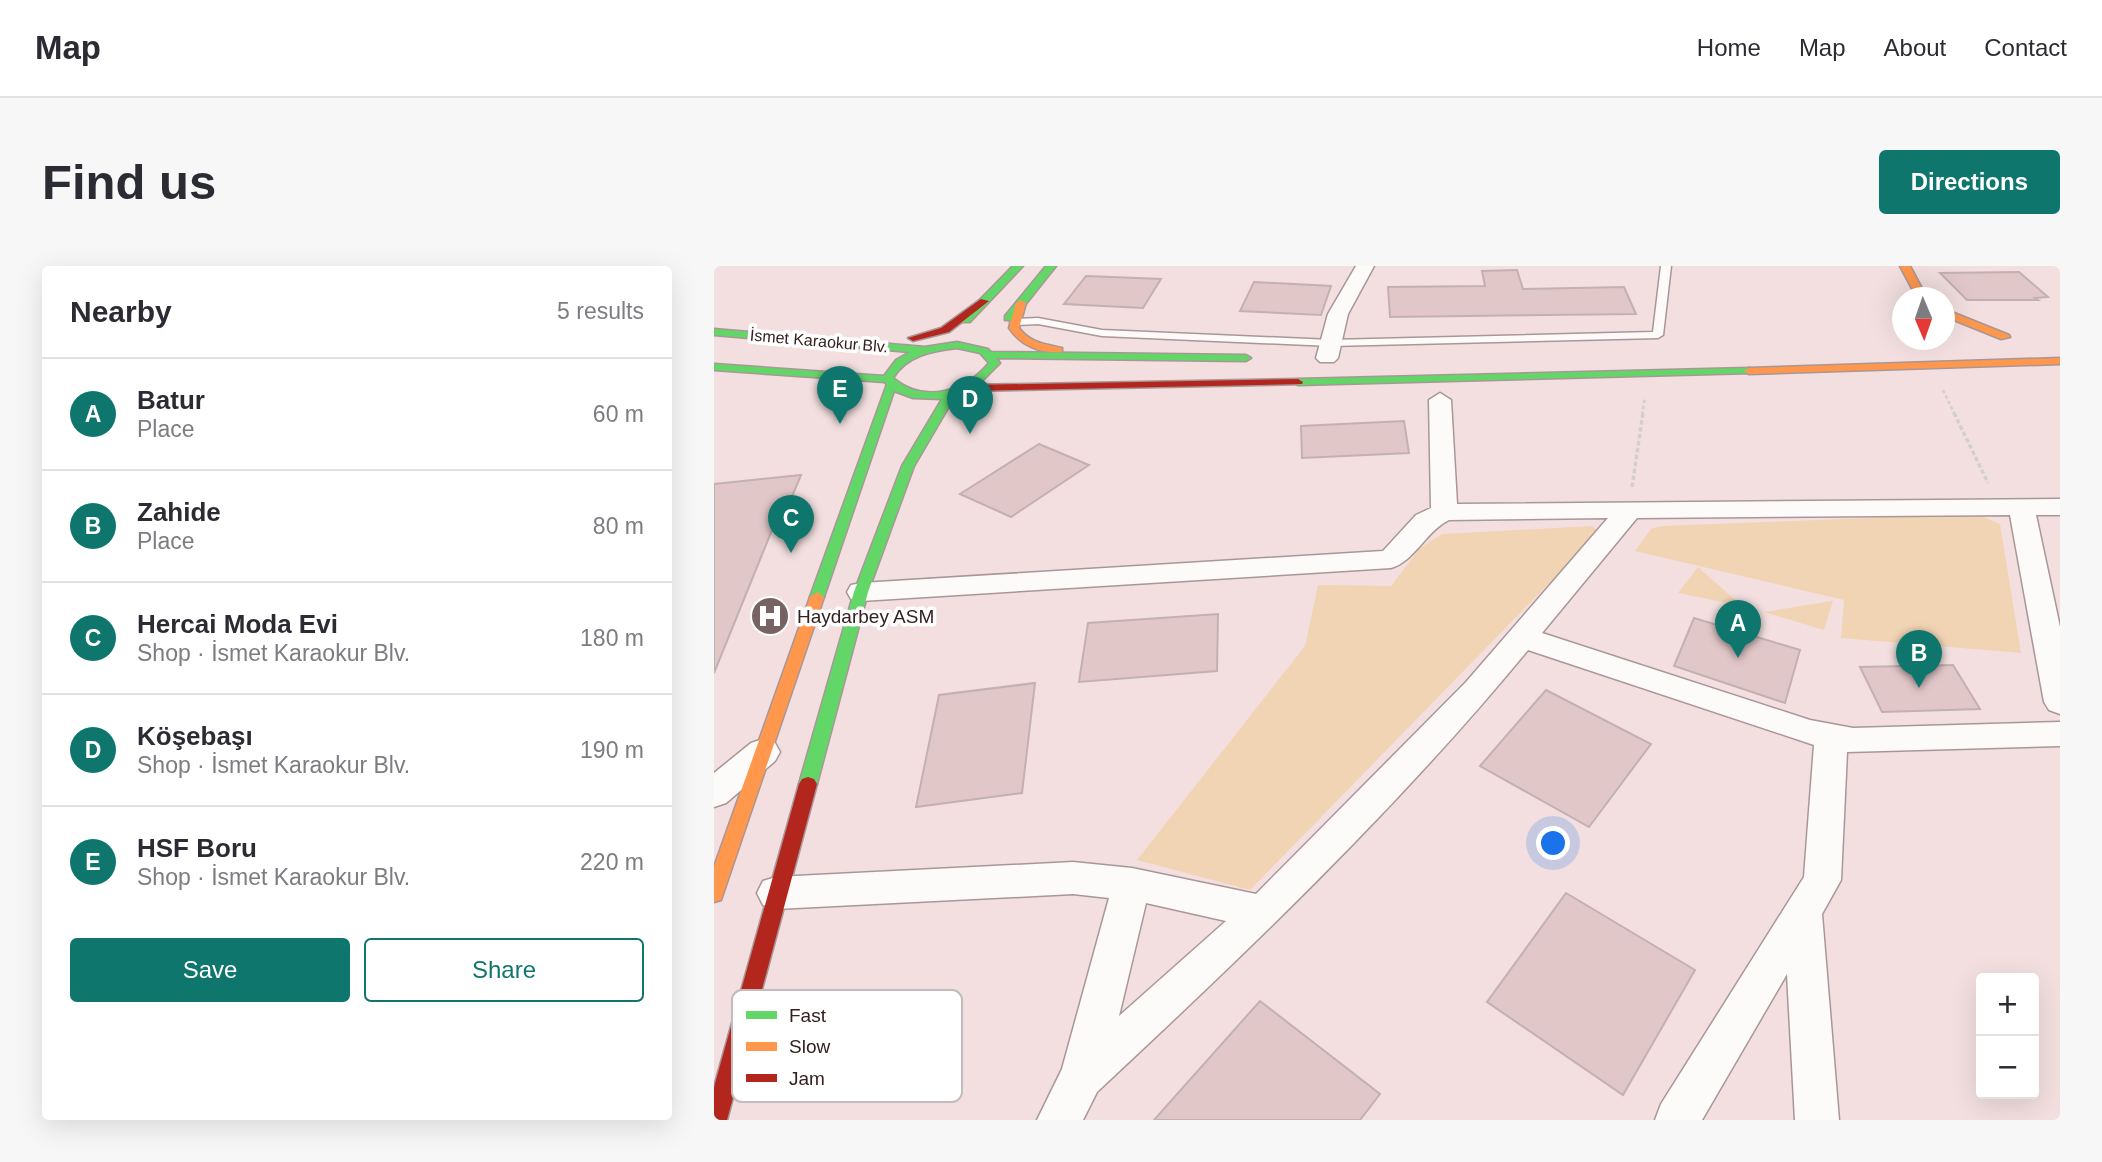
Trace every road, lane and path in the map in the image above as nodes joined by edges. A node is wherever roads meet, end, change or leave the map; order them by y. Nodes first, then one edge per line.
1 (1017, 266) edge
2 (1051, 266) edge
3 (1365, 266) edge
4 (1666, 266) edge
5 (1905, 266) edge
6 (1916, 287) edge
7 (984, 301) junction
8 (1021, 303) junction
9 (1955, 316) edge
10 (1015, 322) junction
11 (714, 331) edge
12 (1969, 338) dead end
13 (822, 341) junction
14 (992, 344) junction
15 (940, 346) junction
16 (1666, 347) dead end
17 (924, 350) junction
18 (1329, 350) junction
19 (1091, 356) junction
20 (1256, 358) dead end
21 (1284, 358) dead end
22 (2060, 361) edge
23 (1931, 366) junction
24 (716, 368) edge
25 (783, 372) junction
26 (1606, 376) junction
27 (889, 383) junction
28 (1084, 386) junction
29 (969, 388) junction
30 (951, 393) junction
31 (850, 394) dead end
32 (1440, 400) dead end
33 (983, 403) dead end
34 (863, 408) dead end
35 (953, 422) dead end
36 (914, 455) junction
37 (865, 457) junction
38 (2060, 507) edge
39 (2011, 509) junction
40 (1444, 512) junction
41 (1628, 512) junction
42 (861, 592) junction
43 (2049, 595) edge
44 (1521, 637) junction
45 (2060, 702) edge
46 (2060, 734) edge
47 (1831, 737) junction
48 (766, 749) junction
49 (714, 793) edge
50 (1132, 884) junction
51 (776, 893) junction
52 (714, 894) edge
53 (1263, 912) junction
54 (1803, 912) junction
55 (750, 990) edge
56 (732, 1059) edge
57 (1082, 1077) junction
58 (716, 1120) edge
59 (1059, 1120) edge
60 (1678, 1120) edge
61 (1817, 1120) edge

1 - 7 main road
2 - 8 main road
3 - 18 street
4 - 18 lane
5 - 6 main road
7 - 13 main road
7 - 15 main road
8 - 10 main road
8 - 14 main road
9 - 12 main road
10 - 18 lane
10 - 19 main road
11 - 13 main road, İsmet Karaokur Blv.
13 - 17 main road, İsmet Karaokur Blv.
14 - 15 main road
14 - 19 main road
14 - 29 main road
15 - 17 main road
16 - 18 main road
17 - 27 main road
18 - 21 main road
19 - 20 main road
22 - 23 main road
23 - 26 main road
23 - 39 path
24 - 25 main road, İsmet Karaokur Blv.
25 - 27 main road, İsmet Karaokur Blv.
25 - 31 main road
26 - 28 main road
26 - 41 path
27 - 30 main road, İsmet Karaokur Blv.
27 - 37 main road
28 - 29 main road
28 - 33 main road
29 - 30 main road, İsmet Karaokur Blv.
30 - 36 main road
32 - 40 street
34 - 37 main road
35 - 36 main road
36 - 42 main road
37 - 48 main road
38 - 39 street
39 - 41 street
39 - 43 street
40 - 41 street
40 - 42 street
41 - 44 street
42 - 51 main road
43 - 45 street
44 - 47 street
44 - 53 street
46 - 47 street
47 - 54 street
48 - 49 street
48 - 52 main road
50 - 51 street
50 - 53 street
50 - 57 street
51 - 55 main road
53 - 57 street
54 - 60 street
54 - 61 street
56 - 58 main road
57 - 59 street

